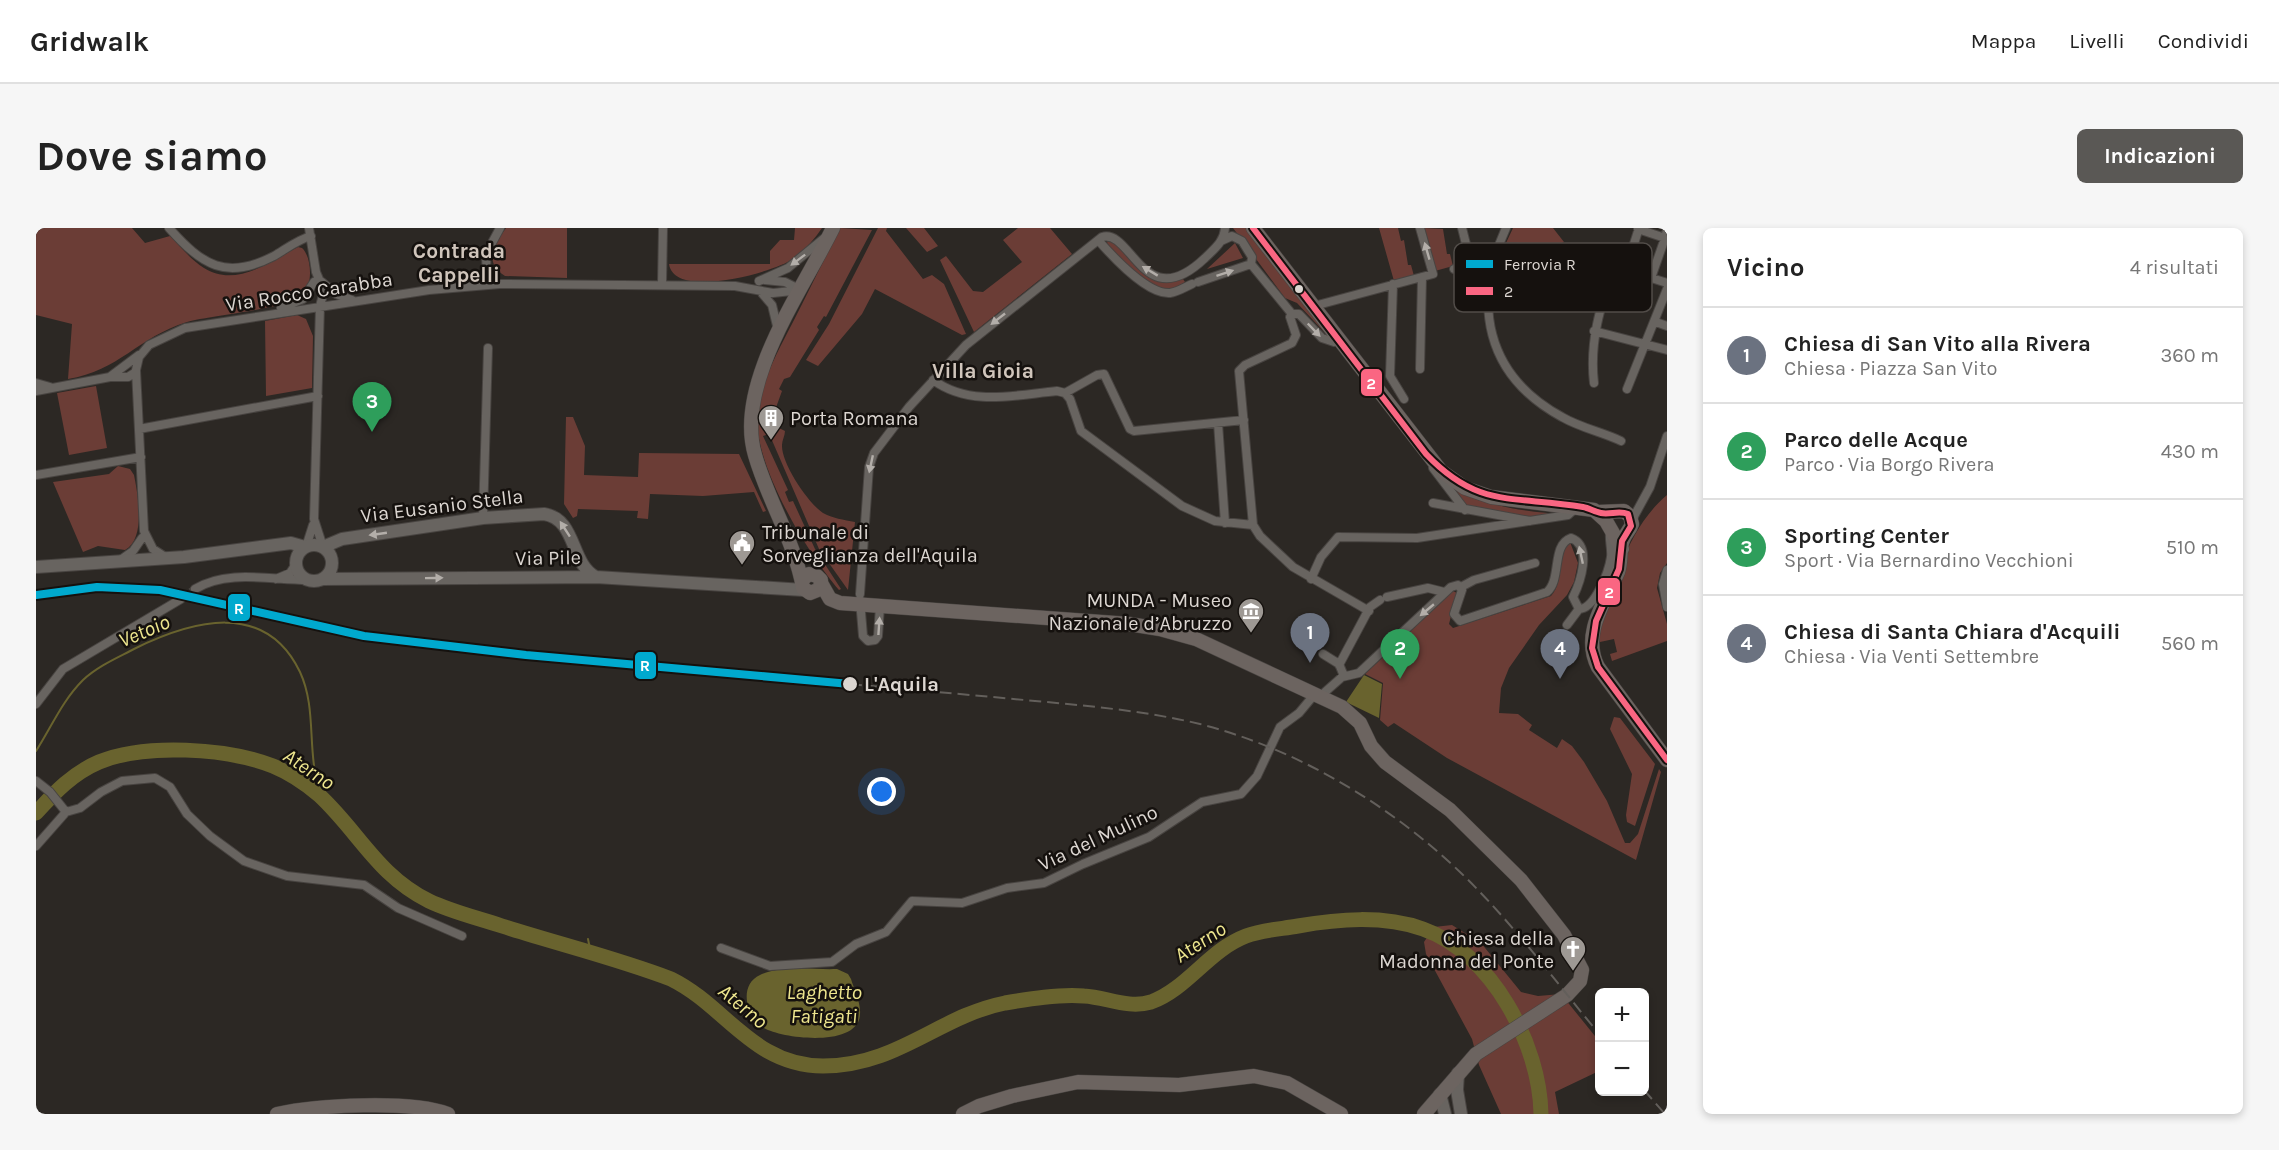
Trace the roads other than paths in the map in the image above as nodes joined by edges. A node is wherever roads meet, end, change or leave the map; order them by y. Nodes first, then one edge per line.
1 (170, 228) edge
2 (500, 228) edge
3 (663, 228) edge
4 (1225, 228) edge
5 (1253, 228) edge
6 (1420, 228) edge
7 (1462, 228) edge
8 (1506, 228) edge
9 (832, 229) edge
10 (1639, 229) edge
11 (310, 232) edge
12 (1666, 232) edge
13 (1098, 240) junction
14 (1221, 241) junction
15 (1466, 243) edge
16 (1499, 243) edge
17 (1251, 264) junction
18 (1189, 271) junction
19 (1652, 275) edge
20 (317, 277) junction
21 (1422, 277) junction
22 (1652, 278) edge
23 (1195, 283) junction
24 (1667, 283) edge
25 (487, 284) junction
26 (1393, 284) junction
27 (662, 285) junction
28 (758, 286) junction
29 (1667, 289) edge
30 (801, 290) junction
31 (358, 301) junction
32 (320, 306) junction
33 (1314, 306) junction
34 (1488, 312) edge
35 (1600, 312) edge
36 (1292, 314) junction
37 (263, 315) junction
38 (1656, 322) junction
39 (1667, 326) edge
40 (1594, 331) junction
41 (778, 334) junction
42 (1339, 339) junction
43 (1647, 344) junction
44 (145, 348) junction
45 (488, 348) dead end
46 (1667, 350) edge
47 (1420, 369) dead end
48 (136, 372) junction
49 (122, 373) junction
50 (933, 380) junction
51 (36, 383) edge
52 (1594, 384) dead end
53 (137, 386) junction
54 (54, 388) junction
55 (1627, 388) dead end
56 (36, 391) edge
57 (1065, 393) junction
58 (318, 396) junction
59 (1404, 399) dead end
60 (1244, 420) junction
61 (1218, 423) junction
62 (139, 429) junction
63 (1667, 435) edge
64 (1621, 441) dead end
65 (1664, 454) edge
66 (141, 457) junction
67 (1432, 462) junction
68 (36, 475) edge
69 (1433, 503) dead end
70 (1577, 507) junction
71 (1465, 510) junction
72 (483, 518) junction
73 (1531, 521) junction
74 (1618, 521) junction
75 (314, 522) junction
76 (1225, 524) junction
77 (1253, 525) junction
78 (145, 537) junction
79 (336, 540) junction
80 (290, 543) junction
81 (271, 547) junction
82 (306, 547) junction
83 (323, 547) junction
84 (580, 557) junction
85 (170, 558) junction
86 (146, 561) junction
87 (297, 561) junction
88 (115, 563) junction
89 (1535, 563) dead end
90 (36, 567) edge
91 (1667, 570) edge
92 (568, 577) junction
93 (596, 577) junction
94 (274, 579) junction
95 (322, 579) junction
96 (1311, 579) junction
97 (307, 580) junction
98 (810, 583) junction
99 (1461, 587) junction
100 (195, 589) tunnel mouth
101 (1444, 592) junction
102 (182, 598) tunnel mouth
103 (860, 598) junction
104 (880, 606) junction
105 (1667, 606) edge
106 (1579, 609) junction
107 (1369, 611) junction
108 (1567, 625) dead end
109 (1323, 654) dead end
110 (1339, 665) junction
111 (1344, 676) junction
112 (1321, 695) junction
113 (36, 704) edge
114 (1667, 760) edge
115 (38, 783) edge
116 (66, 812) junction
117 (36, 846) edge
118 (462, 936) dead end
119 (722, 948) dead end
120 (1458, 1073) junction
121 (1440, 1095) junction
122 (277, 1114) edge
123 (448, 1114) edge
124 (963, 1114) edge
125 (1341, 1114) edge
126 (1424, 1114) edge
127 (1445, 1114) edge
128 (1459, 1114) edge

1 - 11 street
2 - 25 street
3 - 27 street
4 - 14 street
5 - 33 main road
21 -> 6 street
7 - 15 street
8 - 16 street
9 -> 28 street
9 - 30 main road
10 - 12 street
11 - 20 street
12 - 19 street
18 -> 13 street
13 - 23 street
13 -> 50 street
14 - 17 street
14 - 18 street
23 -> 17 street
17 - 36 street
18 - 23 street
20 - 31 street
20 - 32 street
20 - 37 street
21 - 26 street
21 - 47 street
22 - 24 street
25 - 27 street, Via Rocco Carabba
25 - 31 street, Via Rocco Carabba
26 - 33 street
26 - 59 street
27 - 28 street, Via Rocco Carabba
28 - 30 street, Via Rocco Carabba
28 - 41 street
29 - 38 street
30 - 41 main road
31 - 32 street, Via Rocco Carabba
32 - 37 street, Via Rocco Carabba
32 - 58 street
33 - 42 main road
34 - 64 street
35 - 40 street
36 -> 42 street
36 - 60 street
37 - 44 street, Via Rocco Carabba
38 - 39 street
38 - 43 street
40 - 43 street
40 - 52 street
41 - 98 main road
42 - 67 main road
43 - 46 street
43 - 55 street
44 - 48 street
44 - 49 street, Via Rocco Carabba
45 - 72 street
48 - 49 street
48 - 53 street
49 - 53 street
49 - 54 street, Via Rocco Carabba
50 - 57 street
50 -> 103 street
51 - 54 street, Via Rocco Carabba
53 - 62 street
54 - 56 street, Via Rocco Carabba
57 - 61 street
57 - 76 street
58 - 62 street
58 - 75 street
60 - 61 street
60 - 77 street
61 - 76 street
62 - 66 street
63 - 65 street
65 - 74 street
66 - 68 street
66 - 78 street
67 - 70 main road
67 - 71 street
69 - 71 street
70 - 73 street
70 - 74 main road
71 - 73 street
72 -> 79 street, Via Eusanio Stella
84 -> 72 street, Via Eusanio Stella
73 - 96 street
74 - 106 street
74 - 114 main road
75 - 79 street
75 - 80 street
75 - 82 street
75 - 83 street
76 - 77 street
77 - 96 street
78 - 85 street
78 - 86 street
78 - 88 street
79 - 83 street, Via Eusanio Stella
80 - 81 street
80 - 82 street
81 - 85 street
81 - 87 street
82 - 83 street
82 - 87 street
83 - 95 street
84 - 92 street
84 - 93 street, Via Eusanio Stella
85 - 86 street
86 - 88 street
87 - 94 street
87 - 97 street
88 - 90 street
89 - 99 street
91 - 105 street
92 - 93 street, Via Pile
95 -> 92 street, Via Pile
93 - 98 street, Via Pile
94 - 97 street
94 - 100 street
95 - 97 street
96 - 107 street
98 - 103 main road
99 - 101 street
106 -> 99 street
101 - 107 street
101 -> 111 street
102 - 113 street
103 - 104 main road
103 -> 104 street
104 - 112 main road
106 - 108 street
107 - 110 street
109 - 110 street
110 - 111 street
111 - 112 street
112 - 119 street, Via del Mulino
112 - 120 main road
115 - 116 street
116 - 117 street
116 - 118 street
120 - 121 main road
120 - 128 street
121 - 126 main road
121 - 127 street
121 - 128 street
122 - 123 main road
124 - 125 main road

